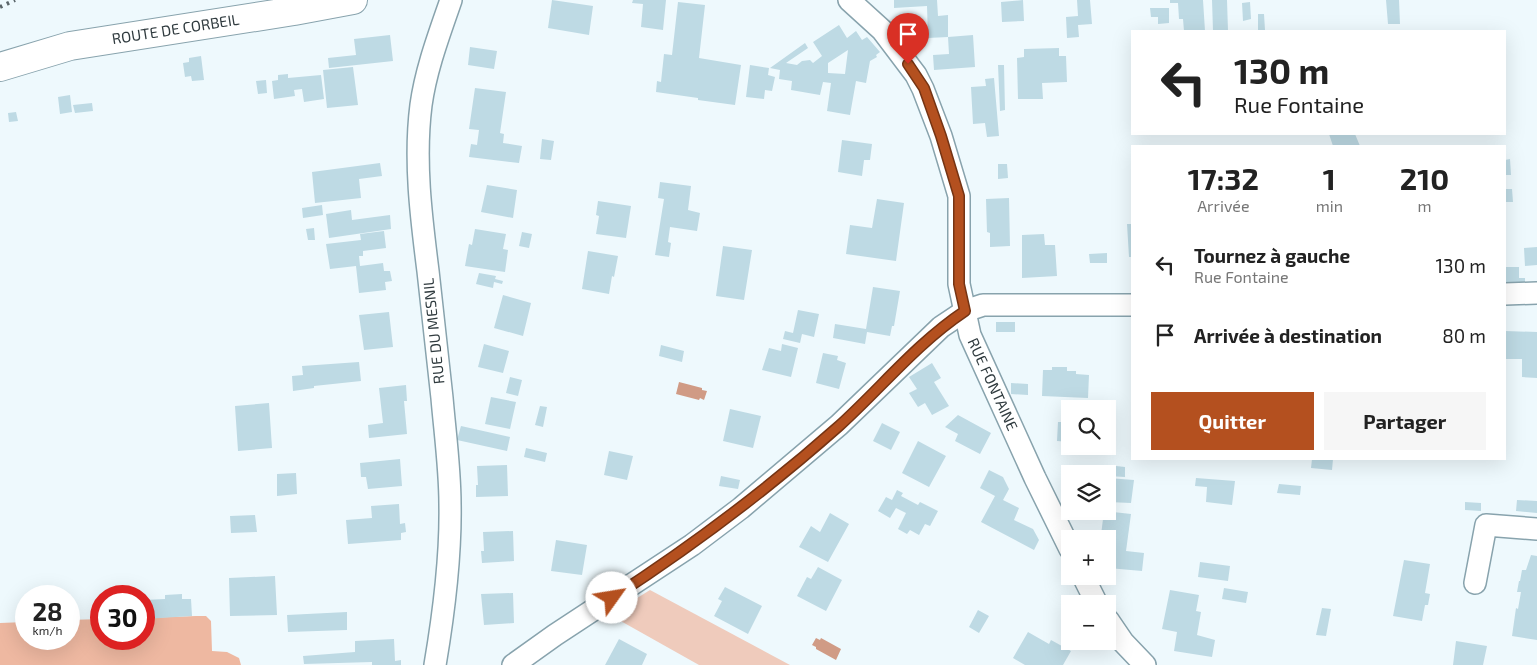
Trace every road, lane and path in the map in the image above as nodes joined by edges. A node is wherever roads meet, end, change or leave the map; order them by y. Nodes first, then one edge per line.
1 (353, 0) edge
2 (451, 0) edge
3 (849, 0) edge
4 (0, 67) edge
5 (1537, 293) edge
6 (1506, 294) edge
7 (1131, 305) edge
8 (965, 311) junction
9 (1537, 529) edge
10 (1061, 531) edge
11 (1475, 583) dead end
12 (1116, 632) edge
13 (435, 665) edge
14 (513, 665) edge
15 (1145, 665) edge

1 - 4 main road, ROUTE DE CORBEIL
2 - 13 street, RUE DU MESNIL
3 - 8 street, RUE FONTAINE
5 - 6 street
7 - 8 street
8 - 10 street, RUE FONTAINE
8 - 14 street
9 - 11 street
12 - 15 street

